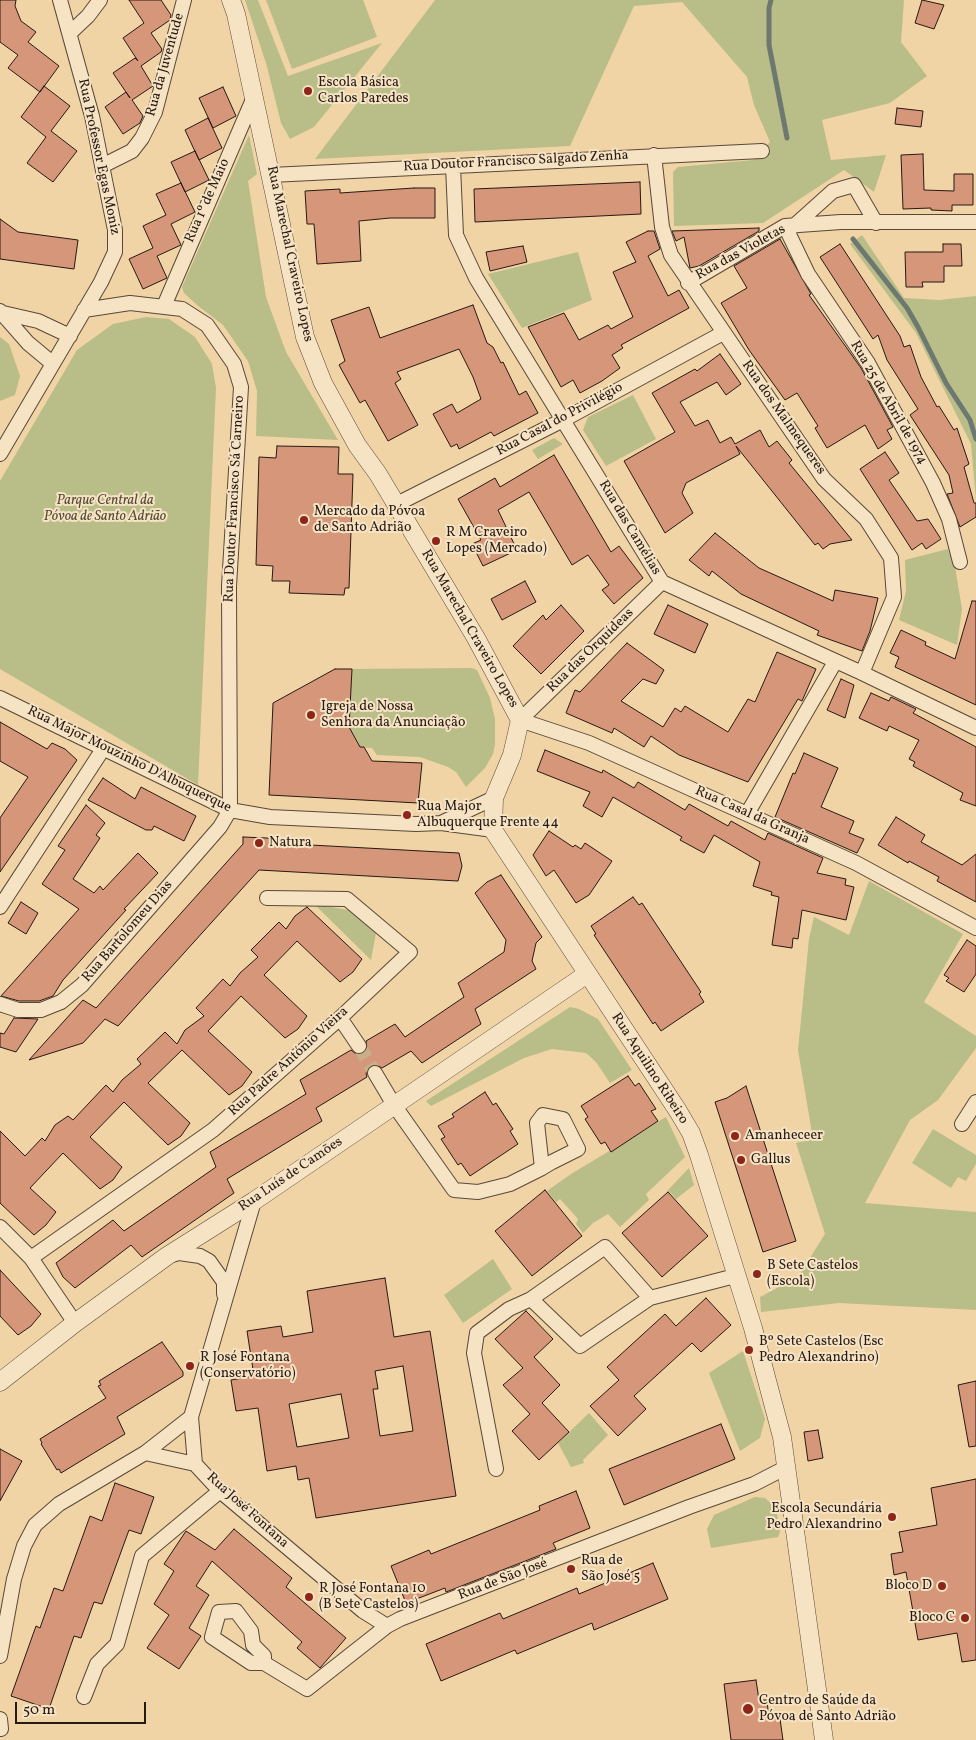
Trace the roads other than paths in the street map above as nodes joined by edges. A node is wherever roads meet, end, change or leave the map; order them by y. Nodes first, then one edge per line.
1 (60, 0) edge
2 (100, 0) edge
3 (184, 0) edge
4 (231, 0) edge
5 (70, 33) junction
6 (254, 97) junction
7 (762, 151) dead end
8 (654, 155) junction
9 (102, 166) junction
10 (453, 166) junction
11 (271, 175) junction
12 (976, 222) edge
13 (876, 223) junction
14 (790, 226) junction
15 (688, 282) junction
16 (164, 306) junction
17 (84, 310) junction
18 (1, 312) edge
19 (724, 333) junction
20 (70, 336) junction
21 (52, 363) junction
22 (563, 420) junction
23 (0, 454) edge
24 (395, 505) junction
25 (960, 562) dead end
26 (662, 582) junction
27 (835, 662) junction
28 (862, 673) junction
29 (0, 698) edge
30 (520, 720) junction
31 (976, 728) edge
32 (103, 749) junction
33 (494, 798) junction
34 (230, 810) junction
35 (746, 814) junction
36 (441, 823) junction
37 (493, 830) junction
38 (267, 898) dead end
39 (0, 907) edge
40 (976, 928) edge
41 (587, 974) junction
42 (0, 1004) edge
43 (340, 1018) junction
44 (359, 1046) tunnel mouth
45 (375, 1073) tunnel mouth
46 (976, 1102) edge
47 (394, 1105) junction
48 (962, 1124) dead end
49 (542, 1168) dead end
50 (254, 1201) junction
51 (0, 1227) edge
52 (167, 1256) junction
53 (31, 1258) junction
54 (735, 1276) junction
55 (224, 1297) junction
56 (650, 1298) junction
57 (531, 1299) junction
58 (75, 1323) junction
59 (0, 1382) edge
60 (191, 1417) junction
61 (145, 1453) junction
62 (195, 1464) junction
63 (787, 1467) junction
64 (496, 1469) dead end
65 (220, 1491) junction
66 (4, 1615) edge
67 (387, 1626) junction
68 (0, 1656) edge
69 (264, 1663) dead end
70 (84, 1697) dead end
71 (824, 1740) edge

1 - 5 street, Rua Professor Egas Moniz
2 - 5 street
3 - 9 street, Rua da Juventude
4 - 6 street, Rua Marechal Craveiro Lopes
5 - 9 street, Rua Professor Egas Moniz
6 - 11 street, Rua Marechal Craveiro Lopes
6 - 16 street, Rua 1º de Maio
7 - 8 street, Rua Doutor Francisco Salgado Zenha
8 - 10 street, Rua Doutor Francisco Salgado Zenha
8 - 15 street, Rua dos Malmequeres
9 - 17 street, Rua Professor Egas Moniz
10 - 11 street, Rua Doutor Francisco Salgado Zenha
10 - 22 street, Rua das Camélias
11 - 24 street, Rua Marechal Craveiro Lopes
12 - 13 street, Rua das Violetas
13 - 14 street, Rua das Violetas
13 - 14 street, Rua das Violetas
14 - 15 street, Rua das Violetas
14 - 25 street, Rua 25 de Abril de 1974
15 - 19 street, Rua dos Malmequeres
16 - 17 street, Rua Doutor Francisco Sá Carneiro
16 - 34 street, Rua Doutor Francisco Sá Carneiro
17 - 20 street, Rua Professor Egas Moniz
18 - 20 street
18 - 21 street
19 - 22 street, Rua Casal do Privilégio
19 - 28 street, Rua dos Malmequeres
20 - 21 street, Rua Professor Egas Moniz
21 - 23 street, Rua Professor Egas Moniz
22 - 24 street, Rua Casal do Privilégio
22 - 26 street, Rua das Camélias
24 - 30 street, Rua Marechal Craveiro Lopes
26 - 27 street, Rua das Camélias
26 - 30 street, Rua das Orquídeas
27 - 28 street, Rua das Camélias
27 - 35 street
28 - 31 street, Rua das Camélias
29 - 32 street, Rua Major Mouzinho D'Albuquerque
30 - 33 street, Rua Marechal Craveiro Lopes
30 - 35 street, Rua Casal da Granja
32 - 34 street, Rua Major Mouzinho D'Albuquerque
32 - 39 street
33 - 36 street, Rua Major Mouzinho D'Albuquerque
33 - 37 street
34 - 36 street, Rua Major Mouzinho D'Albuquerque
34 - 42 street, Rua Bartolomeu Dias
35 - 40 street, Rua Casal da Granja
36 - 37 street
37 - 41 street, Rua Aquilino Ribeiro
38 - 43 street, Rua Padre António Vieira
41 - 47 street, Rua Luís de Camões
41 - 54 street, Rua Aquilino Ribeiro
43 - 44 street
43 - 53 street, Rua Padre António Vieira
45 - 47 street
46 - 48 street
47 - 49 street
47 - 50 street, Rua Luís de Camões
50 - 52 street, Rua Luís de Camões
50 - 55 street, Rua José Fontana
51 - 53 street
52 - 55 street, Rua José Fontana
52 - 58 street, Rua Luís de Camões
53 - 58 street
54 - 56 street
54 - 63 street, Rua Aquilino Ribeiro
55 - 60 street, Rua José Fontana
56 - 57 street
56 - 57 street
57 - 64 street
58 - 59 street, Rua Luís de Camões
60 - 61 street
60 - 62 street, Rua José Fontana
61 - 62 street
61 - 66 street
62 - 65 street, Rua José Fontana
63 - 67 street, Rua de São José
63 - 71 street, Rua Aquilino Ribeiro
65 - 67 street, Rua José Fontana
65 - 70 street
66 - 68 street
67 - 69 street, Rua de São José

